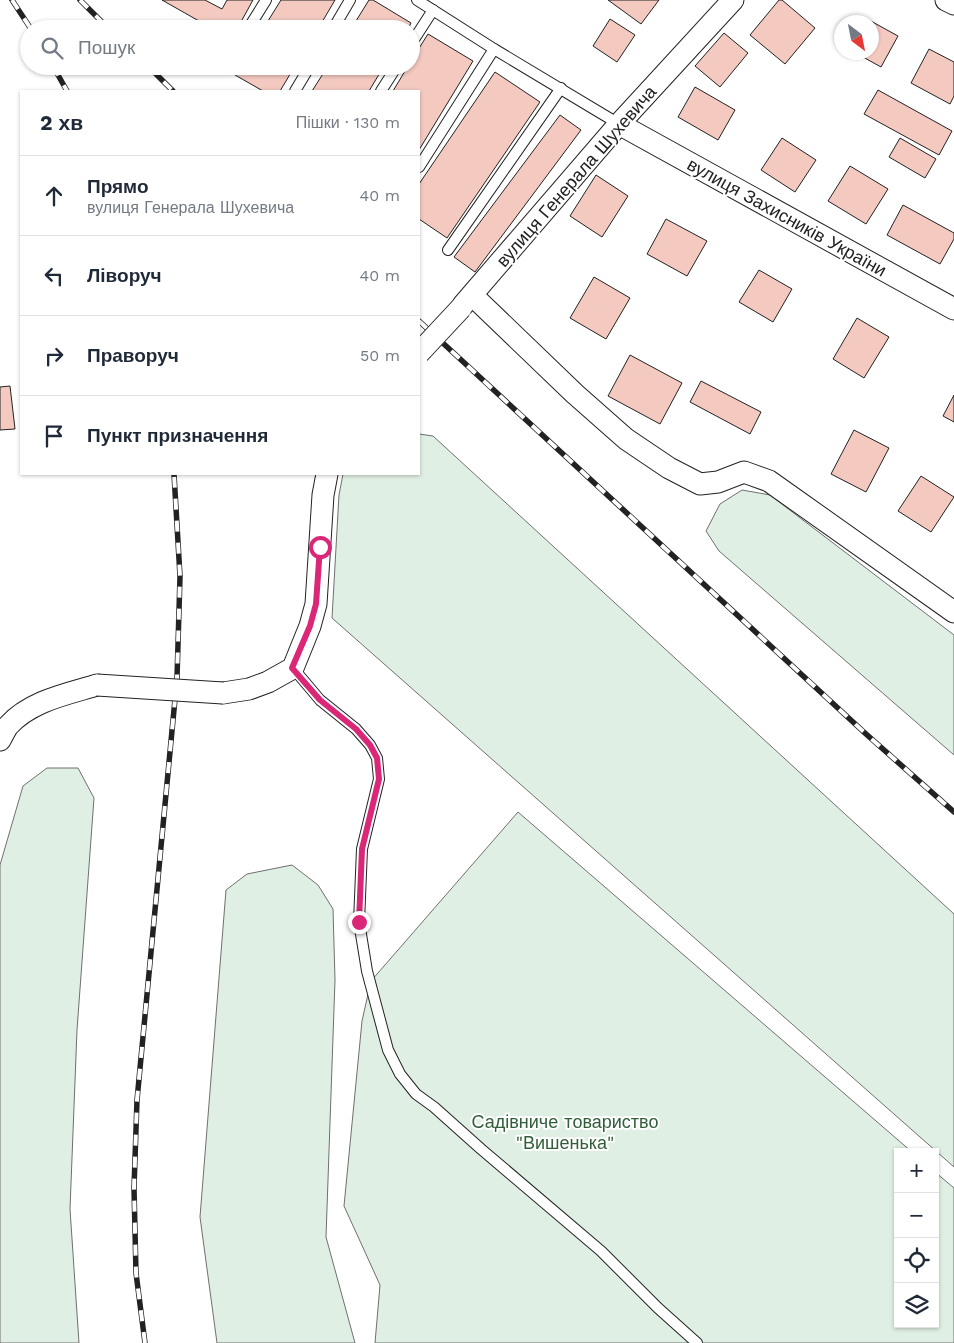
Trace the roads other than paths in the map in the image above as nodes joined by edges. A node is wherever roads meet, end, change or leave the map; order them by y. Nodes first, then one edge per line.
1 (266, 0) edge
2 (350, 0) edge
3 (417, 0) edge
4 (732, 0) edge
5 (946, 0) edge
6 (954, 4) edge
7 (433, 10) junction
8 (254, 20) edge
9 (338, 20) edge
10 (420, 30) edge
11 (494, 49) junction
12 (305, 75) edge
13 (391, 75) edge
14 (561, 88) junction
15 (296, 90) edge
16 (382, 90) edge
17 (619, 124) junction
18 (420, 165) edge
19 (448, 250) dead end
20 (467, 302) junction
21 (954, 309) edge
22 (420, 351) edge
23 (327, 475) edge
24 (954, 612) edge
25 (292, 668) junction
26 (0, 740) edge
27 (697, 1343) edge

1 - 8 lane
2 - 9 lane
3 - 7 lane
4 - 17 street, вулиця Генерала Шухевича
5 - 6 street
7 - 10 lane
7 - 11 lane
11 - 14 lane
11 - 18 lane
12 - 15 lane
13 - 16 lane
14 - 17 lane
14 - 19 lane
17 - 20 street, вулиця Генерала Шухевича
17 - 21 street, вулиця Захисників України
20 - 22 street, вулиця Генерала Шухевича, bridge
20 - 24 street
23 - 25 street
25 - 26 street, bridge
25 - 27 lane

